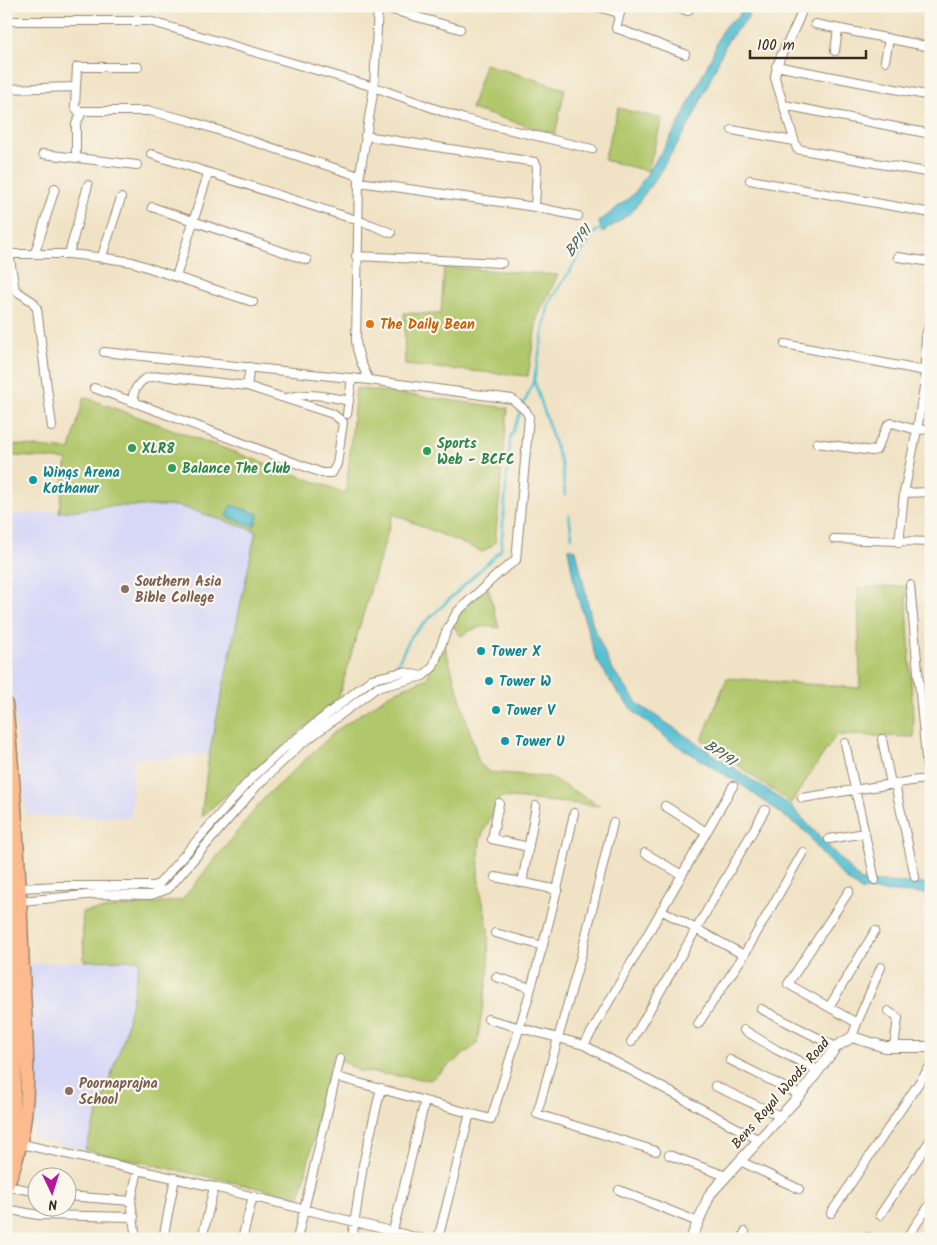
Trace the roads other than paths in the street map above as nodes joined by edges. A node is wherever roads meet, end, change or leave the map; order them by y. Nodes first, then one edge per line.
1 (378, 6) edge
2 (595, 6) edge
3 (674, 6) edge
4 (803, 6) edge
5 (621, 10) edge
6 (688, 10) dead end
7 (6, 21) edge
8 (815, 24) dead end
9 (460, 28) dead end
10 (838, 29) junction
11 (889, 39) junction
12 (931, 47) edge
13 (835, 51) dead end
14 (685, 54) dead end
15 (885, 60) dead end
16 (776, 66) junction
17 (138, 67) dead end
18 (76, 87) junction
19 (374, 87) junction
20 (6, 89) edge
21 (931, 96) edge
22 (784, 105) junction
23 (82, 112) junction
24 (732, 130) dead end
25 (931, 134) edge
26 (365, 136) junction
27 (794, 141) junction
28 (592, 149) dead end
29 (43, 154) dead end
30 (151, 154) dead end
31 (76, 157) junction
32 (137, 166) dead end
33 (931, 173) edge
34 (208, 174) junction
35 (359, 179) junction
36 (750, 180) dead end
37 (88, 185) dead end
38 (55, 188) dead end
39 (121, 198) dead end
40 (152, 207) dead end
41 (535, 207) junction
42 (931, 213) edge
43 (578, 216) dead end
44 (193, 219) junction
45 (359, 223) junction
46 (391, 234) dead end
47 (35, 253) junction
48 (8, 254) edge
49 (69, 254) junction
50 (356, 256) junction
51 (898, 257) dead end
52 (101, 259) junction
53 (307, 260) dead end
54 (931, 262) edge
55 (502, 263) dead end
56 (176, 276) junction
57 (253, 302) dead end
58 (931, 310) edge
59 (785, 344) dead end
60 (104, 352) dead end
61 (250, 367) junction
62 (925, 371) junction
63 (352, 378) junction
64 (369, 380) junction
65 (247, 386) junction
66 (927, 387) edge
67 (94, 388) dead end
68 (284, 398) junction
69 (349, 401) junction
70 (136, 403) junction
71 (348, 414) dead end
72 (52, 428) dead end
73 (931, 429) edge
74 (917, 430) junction
75 (817, 443) dead end
76 (931, 492) edge
77 (904, 493) junction
78 (834, 539) dead end
79 (931, 542) edge
80 (899, 543) junction
81 (910, 584) dead end
82 (423, 676) junction
83 (6, 704) edge
84 (882, 739) dead end
85 (845, 743) dead end
86 (929, 778) edge
87 (893, 784) junction
88 (733, 786) dead end
89 (854, 790) junction
90 (802, 798) dead end
91 (499, 803) dead end
92 (536, 806) dead end
93 (665, 806) dead end
94 (6, 809) edge
95 (765, 810) dead end
96 (574, 813) dead end
97 (613, 823) dead end
98 (706, 832) junction
99 (865, 833) junction
100 (829, 839) dead end
101 (528, 847) junction
102 (803, 852) dead end
103 (645, 854) dead end
104 (183, 857) junction
105 (191, 864) junction
106 (682, 875) junction
107 (915, 877) dead end
108 (495, 878) dead end
109 (875, 880) dead end
110 (522, 883) junction
111 (20, 888) junction
112 (558, 890) junction
113 (849, 892) dead end
114 (21, 901) junction
115 (662, 910) junction
116 (694, 930) junction
117 (875, 931) dead end
118 (495, 933) dead end
119 (543, 946) junction
120 (744, 955) junction
121 (881, 968) dead end
122 (496, 978) dead end
123 (532, 988) junction
124 (829, 1007) junction
125 (761, 1009) dead end
126 (888, 1011) dead end
127 (488, 1019) dead end
128 (857, 1023) junction
129 (698, 1024) dead end
130 (521, 1027) junction
131 (744, 1030) dead end
132 (558, 1037) junction
133 (852, 1037) junction
134 (22, 1039) junction
135 (631, 1042) dead end
136 (584, 1045) junction
137 (836, 1047) junction
138 (894, 1047) junction
139 (931, 1047) edge
140 (11, 1053) edge
141 (340, 1059) dead end
142 (730, 1060) dead end
143 (931, 1065) edge
144 (817, 1070) junction
145 (337, 1077) junction
146 (11, 1086) edge
147 (715, 1086) dead end
148 (381, 1088) junction
149 (800, 1095) junction
150 (425, 1100) junction
151 (470, 1113) junction
152 (780, 1116) junction
153 (10, 1121) edge
154 (931, 1139) edge
155 (759, 1140) junction
156 (16, 1143) junction
157 (656, 1151) dead end
158 (669, 1155) dead end
159 (6, 1157) edge
160 (740, 1161) junction
161 (138, 1170) junction
162 (726, 1176) junction
163 (175, 1178) junction
164 (7, 1186) edge
165 (214, 1186) junction
166 (799, 1189) dead end
167 (28, 1190) edge
168 (618, 1190) dead end
169 (253, 1196) junction
170 (78, 1197) edge
171 (131, 1201) junction
172 (931, 1203) edge
173 (6, 1208) edge
174 (305, 1209) junction
175 (831, 1213) dead end
176 (880, 1215) dead end
177 (134, 1217) junction
178 (356, 1222) junction
179 (698, 1222) junction
180 (393, 1231) junction
181 (408, 1237) edge
182 (136, 1239) edge
183 (163, 1239) edge
184 (202, 1239) edge
185 (242, 1239) edge
186 (298, 1239) edge
187 (352, 1239) edge
188 (422, 1239) edge
189 (438, 1239) edge
190 (691, 1239) edge
191 (906, 1239) edge

1 - 9 street
1 - 19 street
2 - 5 street
3 - 6 street
4 - 16 street
5 - 14 street
7 - 19 street
8 - 10 street
10 - 11 street
10 - 13 street
11 - 12 street
11 - 15 street
16 - 21 street
16 - 22 street
17 - 18 street
18 - 20 street
18 - 23 street
19 - 26 street
19 - 28 street
22 - 25 street
22 - 27 street
23 - 31 street
23 - 35 street
24 - 27 street
26 - 35 street
26 - 41 street
27 - 33 street
29 - 31 street
30 - 34 street
31 - 32 street
34 - 44 street
34 - 45 street
35 - 41 street
35 - 45 street
36 - 42 street
37 - 49 street
38 - 47 street
39 - 52 street
40 - 44 street
41 - 43 street
44 - 53 street
44 - 56 street
45 - 46 street
45 - 50 street
47 - 48 street
47 - 49 street
48 - 72 street
49 - 52 street
50 - 55 street
50 - 64 street
51 - 54 street
52 - 56 street
56 - 57 street
58 - 62 street
59 - 62 street
60 - 61 street
61 - 63 street
61 - 65 street
62 - 66 street
63 - 64 street
63 - 69 street
64 - 82 street
65 - 68 street
65 - 70 street
66 - 74 street
67 - 70 street
68 - 69 street
68 - 70 street
69 - 71 street
73 - 74 street
74 - 75 street
74 - 77 street
76 - 77 street
77 - 80 street
78 - 80 street
79 - 80 street
81 - 86 street
82 - 104 street
82 - 105 street
83 - 111 main road
84 - 87 street
85 - 89 street
86 - 87 street
87 - 89 street
87 - 107 street
88 - 98 street
89 - 90 street
89 - 99 street
91 - 101 street
92 - 101 street
93 - 98 street
94 - 134 main road
95 - 116 street
96 - 112 street
97 - 132 street
98 - 106 street
99 - 100 street
99 - 109 street
101 - 110 street
102 - 120 street
103 - 106 street
104 - 105 street
104 - 111 street
105 - 114 street
106 - 115 street
108 - 110 street
110 - 112 street
111 - 114 main road
112 - 119 street
113 - 124 street
114 - 134 main road
115 - 116 street
115 - 136 street
116 - 120 street
116 - 135 street
117 - 124 street
118 - 119 street
119 - 123 street
120 - 129 street
121 - 128 street
122 - 123 street
123 - 130 street
124 - 128 street
125 - 137 street
126 - 138 street
127 - 130 street
128 - 133 street
130 - 132 street
130 - 151 street
131 - 144 street
132 - 136 street
132 - 157 street
133 - 137 street, Bens Royal Woods Road
133 - 138 street
134 - 140 main road
134 - 156 main road
136 - 155 street
137 - 144 street, Bens Royal Woods Road
138 - 139 street
140 - 146 main road
141 - 145 street
142 - 149 street
143 - 175 street
144 - 149 street, Bens Royal Woods Road
145 - 148 street
145 - 174 street
146 - 153 main road
147 - 152 street
148 - 150 street
148 - 178 street
149 - 152 street, Bens Royal Woods Road
150 - 151 street
150 - 180 street
151 - 189 street
152 - 155 street, Bens Royal Woods Road
153 - 156 main road
154 - 176 street
155 - 160 street, Bens Royal Woods Road
156 - 159 main road
156 - 161 street
156 - 164 main road
158 - 162 street
160 - 162 street, Bens Royal Woods Road
160 - 166 street
161 - 163 street
161 - 171 street
162 - 179 street, Bens Royal Woods Road
163 - 165 street
163 - 183 street
164 - 167 street
165 - 169 street
165 - 184 street
168 - 179 street
169 - 174 street
169 - 185 street
170 - 171 street
171 - 177 street
172 - 191 street
173 - 177 street
174 - 178 street
174 - 186 street
177 - 182 street
178 - 180 street
178 - 187 street
179 - 190 street, Bens Royal Woods Road
180 - 181 street
181 - 188 street

